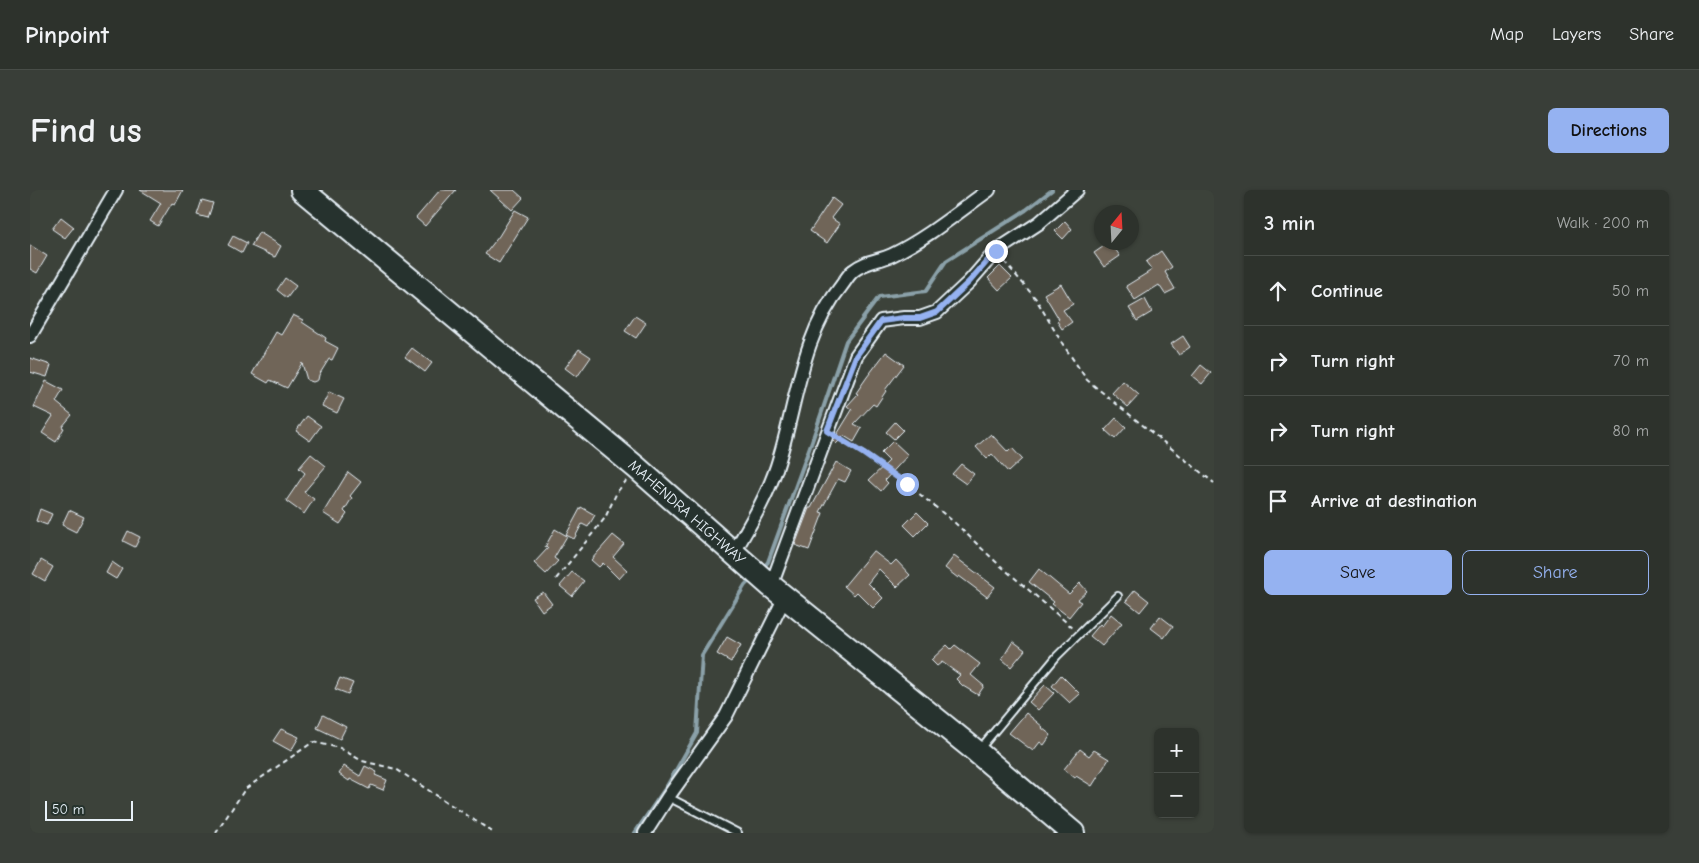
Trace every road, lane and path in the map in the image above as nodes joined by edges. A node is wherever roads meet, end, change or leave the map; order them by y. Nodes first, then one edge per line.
1 (116, 190) edge
2 (302, 190) edge
3 (990, 190) edge
4 (1077, 190) edge
5 (996, 251) junction
6 (30, 336) edge
7 (827, 431) junction
8 (637, 468) junction
9 (1214, 483) edge
10 (737, 557) junction
11 (556, 579) dead end
12 (773, 588) junction
13 (1118, 596) dead end
14 (1079, 634) junction
15 (977, 752) junction
16 (668, 797) junction
17 (216, 833) edge
18 (494, 833) edge
19 (645, 833) edge
20 (738, 833) edge
21 (1073, 833) edge

1 - 6 street
2 - 8 highway, MAHENDRA HIGHWAY
3 - 10 street
4 - 5 street
5 - 7 street
5 - 9 path
7 - 12 street
7 - 14 path
8 - 10 highway, MAHENDRA HIGHWAY
8 - 11 path
10 - 12 highway, MAHENDRA HIGHWAY
12 - 15 highway, MAHENDRA HIGHWAY
12 - 16 street
13 - 14 lane
14 - 15 lane
15 - 21 highway, MAHENDRA HIGHWAY
16 - 19 street
16 - 20 lane
17 - 18 path

